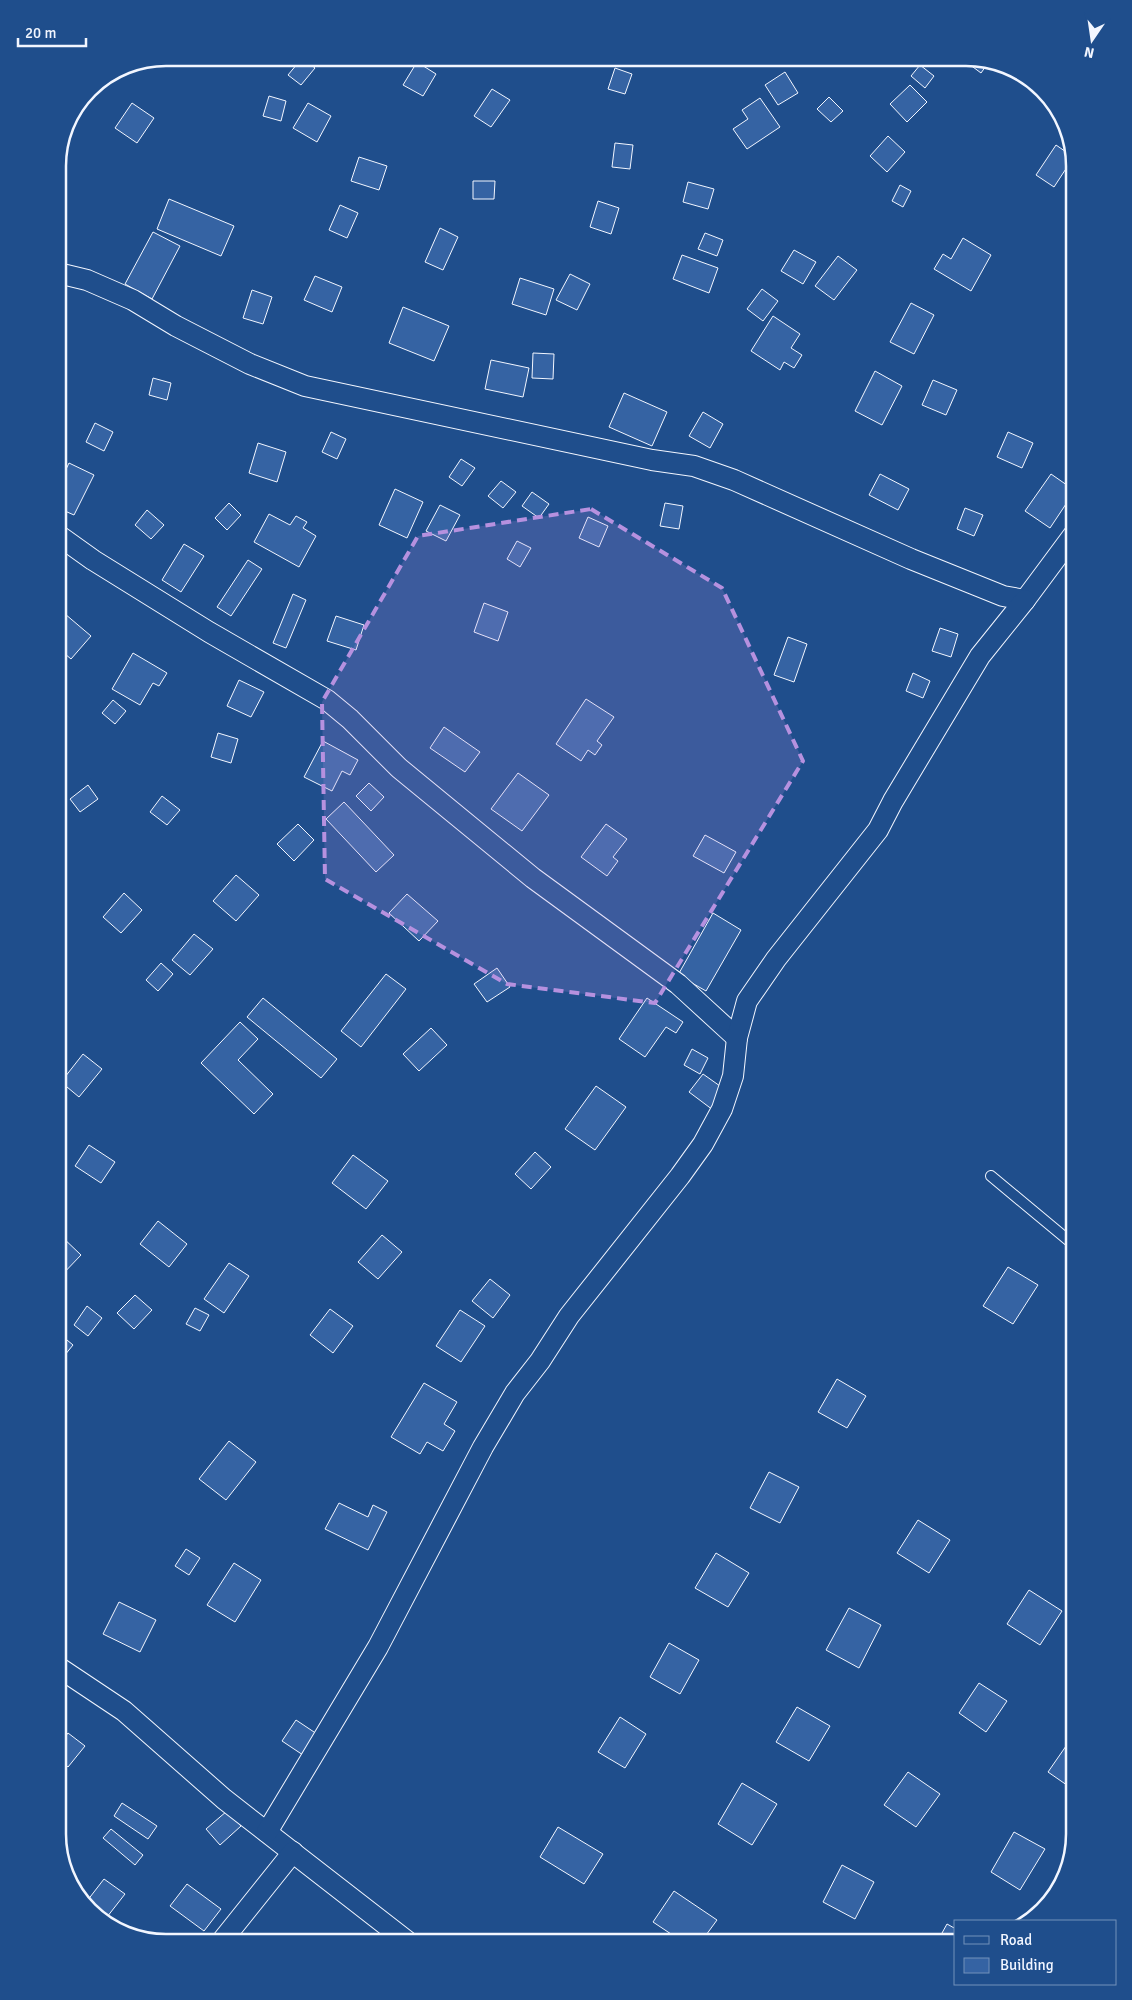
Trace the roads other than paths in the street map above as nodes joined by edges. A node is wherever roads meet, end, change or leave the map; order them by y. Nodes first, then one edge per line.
1 (66, 275) edge
2 (66, 541) edge
3 (1066, 545) edge
4 (1025, 600) junction
5 (737, 1038) junction
6 (991, 1176) dead end
7 (1066, 1238) edge
8 (66, 1672) edge
9 (267, 1832) junction
10 (293, 1852) junction
11 (227, 1934) edge
12 (398, 1934) edge

1 - 4 street
2 - 5 street
3 - 4 street
4 - 5 street
5 - 9 street
6 - 7 lane
8 - 9 street
9 - 10 street
10 - 11 street
10 - 12 street

